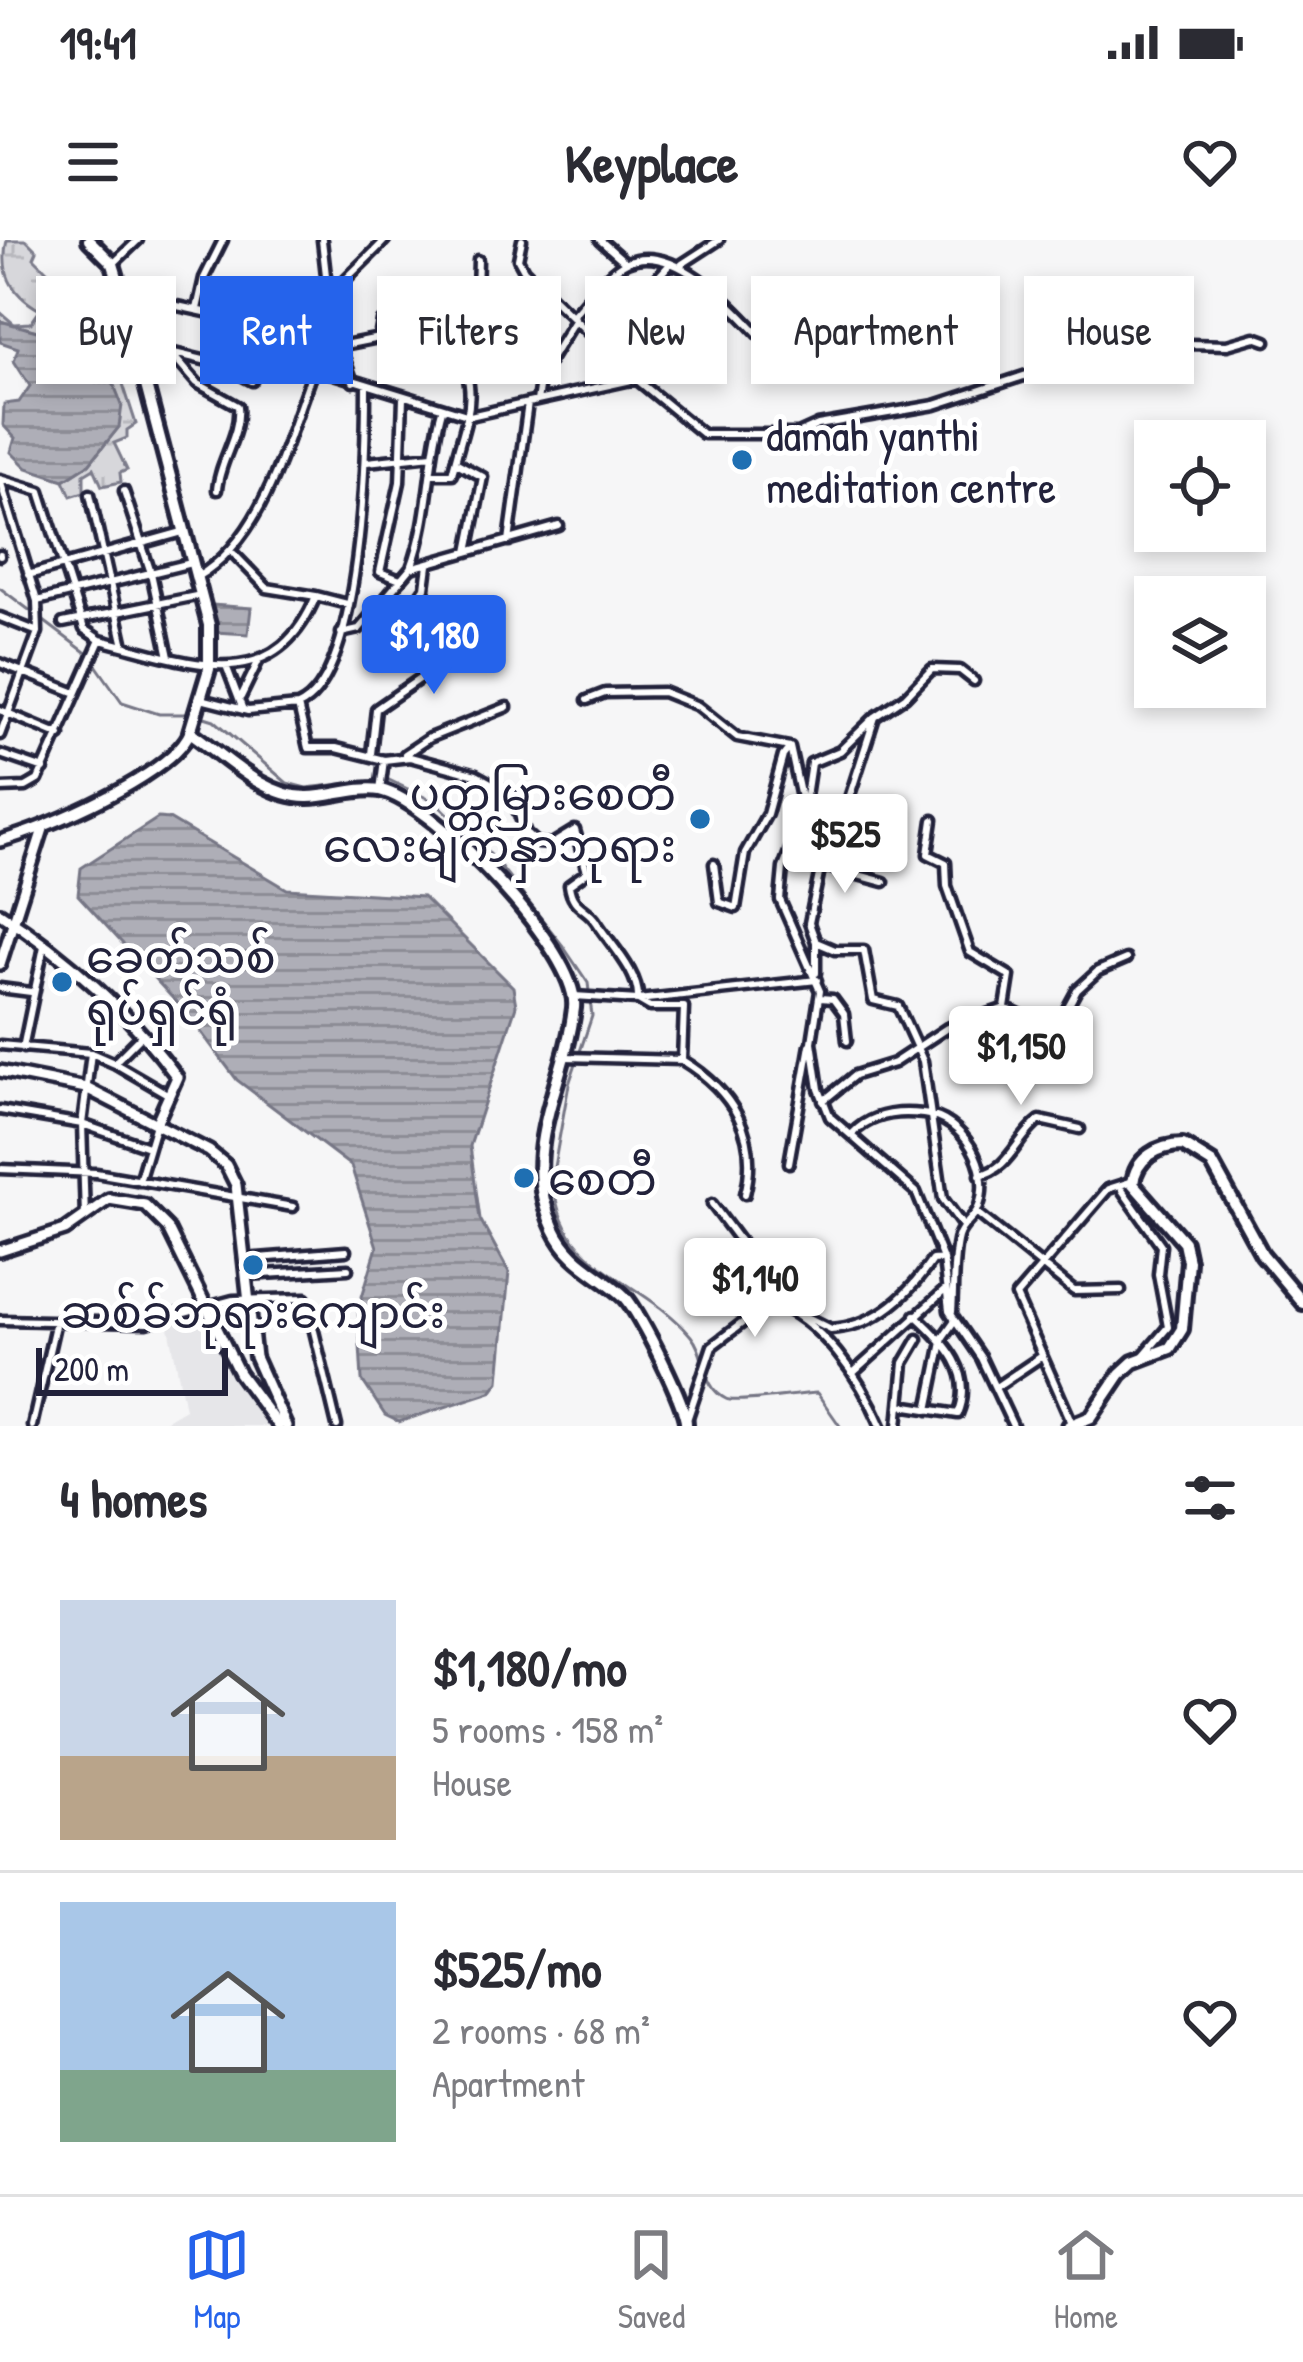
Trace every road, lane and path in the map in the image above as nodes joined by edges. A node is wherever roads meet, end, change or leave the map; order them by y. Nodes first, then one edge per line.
1 (89, 240) edge
2 (138, 240) edge
3 (223, 240) edge
4 (322, 240) edge
5 (385, 240) edge
6 (521, 240) edge
7 (600, 240) edge
8 (719, 240) edge
9 (478, 260) dead end
10 (625, 262) junction
11 (113, 264) junction
12 (670, 264) junction
13 (680, 265) junction
14 (117, 276) edge
15 (326, 276) edge
16 (346, 276) edge
17 (659, 276) edge
18 (176, 305) edge
19 (197, 309) junction
20 (200, 311) edge
21 (574, 316) junction
22 (751, 324) edge
23 (585, 327) edge
24 (1266, 341) dead end
25 (200, 357) edge
26 (353, 382) edge
27 (146, 384) edge
28 (307, 384) edge
29 (614, 384) edge
30 (642, 384) edge
31 (366, 385) junction
32 (403, 398) junction
33 (533, 402) junction
34 (442, 410) junction
35 (470, 416) junction
36 (432, 455) junction
37 (401, 459) junction
38 (368, 462) junction
39 (454, 462) junction
40 (433, 474) junction
41 (0, 479) edge
42 (124, 490) dead end
43 (217, 490) dead end
44 (91, 494) dead end
45 (560, 526) dead end
46 (186, 531) junction
47 (509, 542) junction
48 (142, 543) junction
49 (468, 552) junction
50 (103, 553) junction
51 (232, 554) junction
52 (194, 562) junction
53 (65, 563) junction
54 (428, 566) junction
55 (411, 568) junction
56 (151, 573) junction
57 (28, 575) junction
58 (197, 577) junction
59 (400, 580) junction
60 (110, 582) junction
61 (73, 591) junction
62 (202, 595) junction
63 (316, 596) junction
64 (37, 602) junction
65 (159, 603) junction
66 (347, 604) junction
67 (377, 605) junction
68 (118, 611) junction
69 (0, 617) edge
70 (82, 619) junction
71 (63, 623) dead end
72 (38, 629) junction
73 (341, 633) junction
74 (486, 633) dead end
75 (100, 640) junction
76 (124, 646) junction
77 (169, 657) junction
78 (260, 658) junction
79 (0, 663) edge
80 (227, 668) junction
81 (209, 669) junction
82 (24, 673) junction
83 (974, 681) dead end
84 (76, 693) junction
85 (241, 697) junction
86 (587, 700) dead end
87 (200, 703) junction
88 (298, 706) junction
89 (507, 707) dead end
90 (243, 710) junction
91 (4, 712) edge
92 (875, 716) junction
93 (191, 728) junction
94 (60, 734) junction
95 (0, 736) edge
96 (790, 748) junction
97 (0, 754) edge
98 (370, 754) junction
99 (402, 757) junction
100 (384, 760) junction
101 (44, 769) junction
102 (381, 782) junction
103 (0, 788) edge
104 (804, 812) junction
105 (933, 820) dead end
106 (43, 829) junction
107 (0, 842) edge
108 (714, 864) dead end
109 (820, 865) junction
110 (884, 882) dead end
111 (0, 913) edge
112 (12, 920) junction
113 (816, 942) junction
114 (44, 945) junction
115 (1126, 958) dead end
116 (0, 964) edge
117 (816, 978) junction
118 (0, 988) edge
119 (31, 992) junction
120 (574, 996) junction
121 (820, 998) junction
122 (638, 1000) junction
123 (1005, 1008) junction
124 (141, 1036) junction
125 (847, 1041) dead end
126 (812, 1042) junction
127 (0, 1045) edge
128 (23, 1048) junction
129 (916, 1049) junction
130 (91, 1053) junction
131 (562, 1056) junction
132 (682, 1060) junction
133 (114, 1063) junction
134 (0, 1071) edge
135 (86, 1088) junction
136 (169, 1095) junction
137 (823, 1101) junction
138 (0, 1110) edge
139 (931, 1114) junction
140 (82, 1124) junction
141 (156, 1124) junction
142 (1080, 1129) dead end
143 (853, 1132) junction
144 (148, 1147) junction
145 (789, 1163) dead end
146 (0, 1168) edge
147 (81, 1172) junction
148 (980, 1174) junction
149 (139, 1181) junction
150 (1127, 1185) junction
151 (745, 1194) dead end
152 (238, 1197) junction
153 (712, 1204) dead end
154 (293, 1207) dead end
155 (977, 1213) junction
156 (85, 1217) junction
157 (963, 1226) junction
158 (0, 1251) edge
159 (346, 1252) dead end
160 (241, 1259) junction
161 (943, 1259) junction
162 (757, 1264) junction
163 (1041, 1265) junction
164 (348, 1269) dead end
165 (243, 1275) junction
166 (1120, 1290) dead end
167 (944, 1291) junction
168 (246, 1299) junction
169 (770, 1302) junction
170 (1303, 1303) edge
171 (205, 1307) junction
172 (915, 1316) junction
173 (954, 1318) junction
174 (0, 1320) edge
175 (55, 1325) junction
176 (918, 1340) dead end
177 (942, 1343) junction
178 (1042, 1356) junction
179 (1142, 1358) junction
180 (853, 1372) junction
181 (996, 1387) junction
182 (902, 1405) junction
183 (928, 1410) junction
184 (687, 1421) edge
185 (32, 1426) edge
186 (282, 1426) edge
187 (338, 1426) edge
188 (881, 1426) edge
189 (898, 1426) edge
190 (1013, 1426) edge
191 (1072, 1426) edge

1 - 11 main road
2 - 11 street
3 - 19 street
4 - 15 street
5 - 16 street
6 - 21 street
7 - 10 street
8 - 13 street
9 - 35 street
10 - 12 street
10 - 21 street
11 - 14 main road
12 - 13 street
12 - 17 street
13 - 22 street
18 - 19 street
19 - 20 street
21 - 23 street
21 - 33 street
24 - 30 street
25 - 43 street
26 - 31 street
27 - 46 main road
28 - 51 street
29 - 33 street
31 - 32 street
31 - 38 street
32 - 34 street
32 - 37 street
33 - 35 street
33 - 47 street
34 - 35 street
34 - 36 street
35 - 39 street
36 - 37 street
36 - 40 street
37 - 38 street
37 - 59 street
38 - 66 street
39 - 40 street
39 - 49 street
40 - 55 street
41 - 53 street
41 - 57 street
42 - 48 street
44 - 50 street
45 - 47 street
46 - 48 street
46 - 52 main road
47 - 49 street
48 - 50 street
48 - 56 street
49 - 54 street
50 - 53 street
50 - 60 street
51 - 58 street
51 - 63 street
52 - 56 street
52 - 58 main road
53 - 57 street
53 - 61 street
54 - 55 street
54 - 67 street
55 - 59 street
56 - 60 street
56 - 65 street
57 - 64 street
58 - 62 main road
59 - 67 street
60 - 61 street
60 - 68 street
61 - 64 street
61 - 70 street
62 - 65 street
62 - 81 main road
63 - 66 street
63 - 78 street
64 - 72 street
65 - 68 street
65 - 77 street
66 - 73 street
67 - 73 street
68 - 70 street
68 - 76 street
69 - 72 street
70 - 71 street
70 - 75 street
72 - 82 street
73 - 88 street
74 - 98 street
75 - 76 street
75 - 84 street
76 - 77 street
77 - 81 street
78 - 80 street
78 - 85 street
79 - 82 street
80 - 81 street
80 - 85 street
81 - 87 main road
82 - 84 street
82 - 91 street
83 - 92 street
84 - 94 street
85 - 90 street
86 - 96 street
87 - 90 street
87 - 93 main road
88 - 90 street
88 - 98 street
89 - 99 street
91 - 94 street
91 - 95 street
92 - 104 street
92 - 109 street
93 - 102 main road
93 - 106 main road
94 - 101 street
96 - 104 street
96 - 108 street
97 - 101 street
98 - 100 street
99 - 100 street
99 - 122 street
100 - 102 street
101 - 103 street
102 - 120 main road
104 - 117 street
105 - 123 street
106 - 107 main road
106 - 112 main road
109 - 110 street
109 - 113 street
111 - 112 main road
112 - 114 main road
112 - 116 main road
113 - 117 street
113 - 129 street
114 - 119 street
114 - 124 main road
115 - 123 street
117 - 121 street
117 - 122 street
118 - 119 street
119 - 128 street
120 - 122 street
120 - 131 main road
121 - 125 street
121 - 126 street
122 - 132 street
123 - 129 street
124 - 133 street
124 - 136 main road
126 - 137 street
126 - 145 street
127 - 128 street
128 - 130 street
129 - 137 street
129 - 139 street
130 - 133 street
130 - 135 street
131 - 132 street
131 - 184 main road
132 - 151 street
133 - 136 street
134 - 135 main road
135 - 140 street
135 - 141 main road
136 - 141 main road
137 - 143 street
138 - 140 street
139 - 143 street
139 - 148 street
139 - 157 street
140 - 144 street
140 - 147 street
141 - 144 street
141 - 152 main road
142 - 148 street
143 - 161 street
144 - 149 street
146 - 147 street
147 - 149 street
147 - 156 street
148 - 155 street
149 - 152 street
150 - 163 street
150 - 170 main road
150 - 179 street
150 - 179 main road
152 - 154 street
152 - 160 main road
153 - 162 street
155 - 157 street
155 - 163 street
156 - 158 main road
156 - 171 main road
157 - 173 street
159 - 160 street
160 - 165 main road
161 - 162 street
161 - 167 street
162 - 169 street
163 - 166 street
163 - 178 street
164 - 165 street
165 - 168 main road
167 - 172 street
167 - 173 street
168 - 171 street
168 - 186 main road
168 - 187 street
169 - 180 street
169 - 184 street
171 - 175 street
171 - 186 main road
172 - 177 street
172 - 180 street
173 - 177 street
173 - 181 street
174 - 175 street
175 - 185 street
176 - 182 street
177 - 183 street
177 - 183 street
178 - 181 street
178 - 191 street
179 - 191 main road
180 - 188 street
181 - 190 street
182 - 183 street
182 - 189 street

